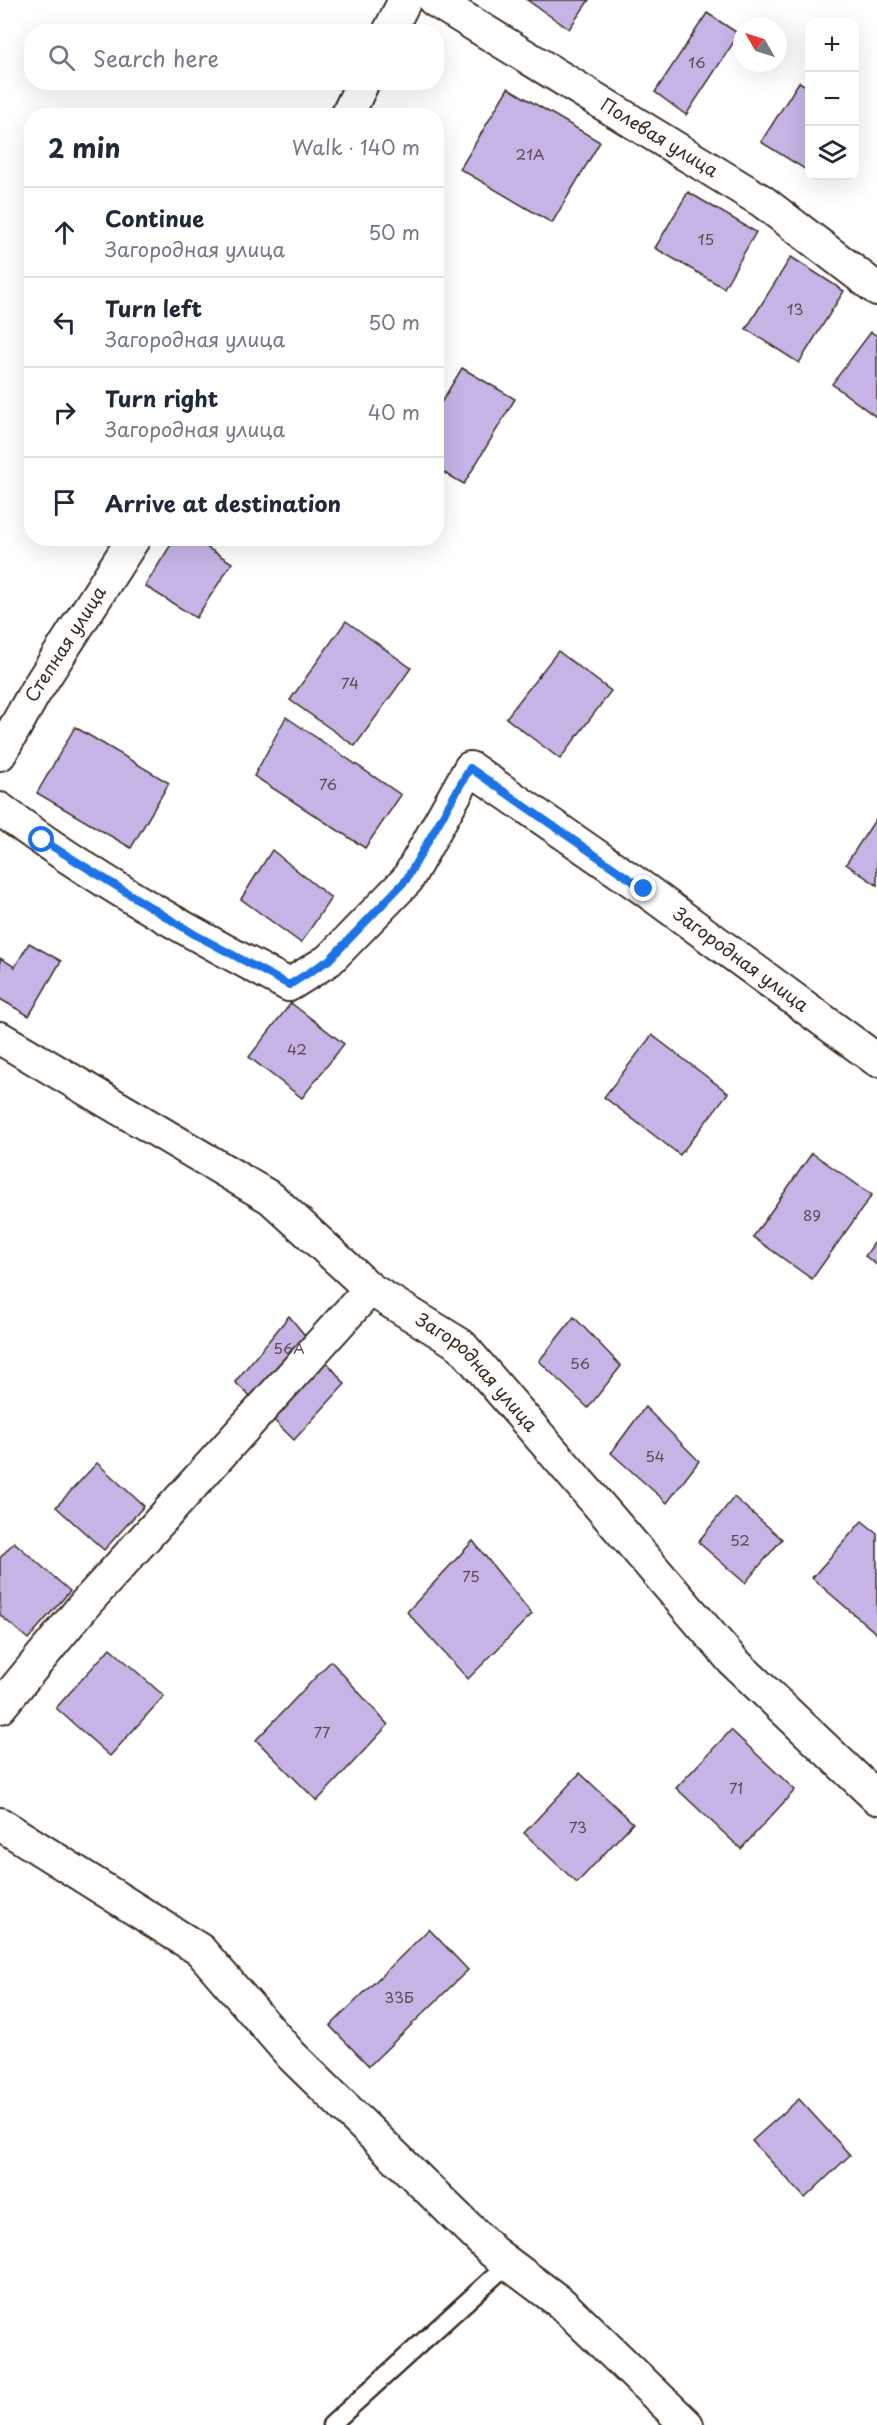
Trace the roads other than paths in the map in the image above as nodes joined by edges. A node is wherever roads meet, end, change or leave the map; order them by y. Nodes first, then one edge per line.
1 (405, 0) edge
2 (434, 0) edge
3 (393, 24) edge
4 (359, 90) edge
5 (351, 108) edge
6 (877, 289) edge
7 (129, 546) edge
8 (0, 754) edge
9 (0, 809) edge
10 (0, 1038) edge
11 (877, 1060) edge
12 (370, 1289) junction
13 (0, 1707) edge
14 (877, 1798) edge
15 (0, 1824) edge
16 (508, 2264) junction
17 (331, 2425) edge
18 (687, 2425) edge

1 - 3 street
2 - 6 street, Полевая улица
4 - 5 street
7 - 8 street, Степная улица
9 - 11 street, Загородная улица
10 - 12 street, Загородная улица
12 - 13 street
12 - 14 street, Загородная улица
15 - 16 street
16 - 17 lane
16 - 18 street

